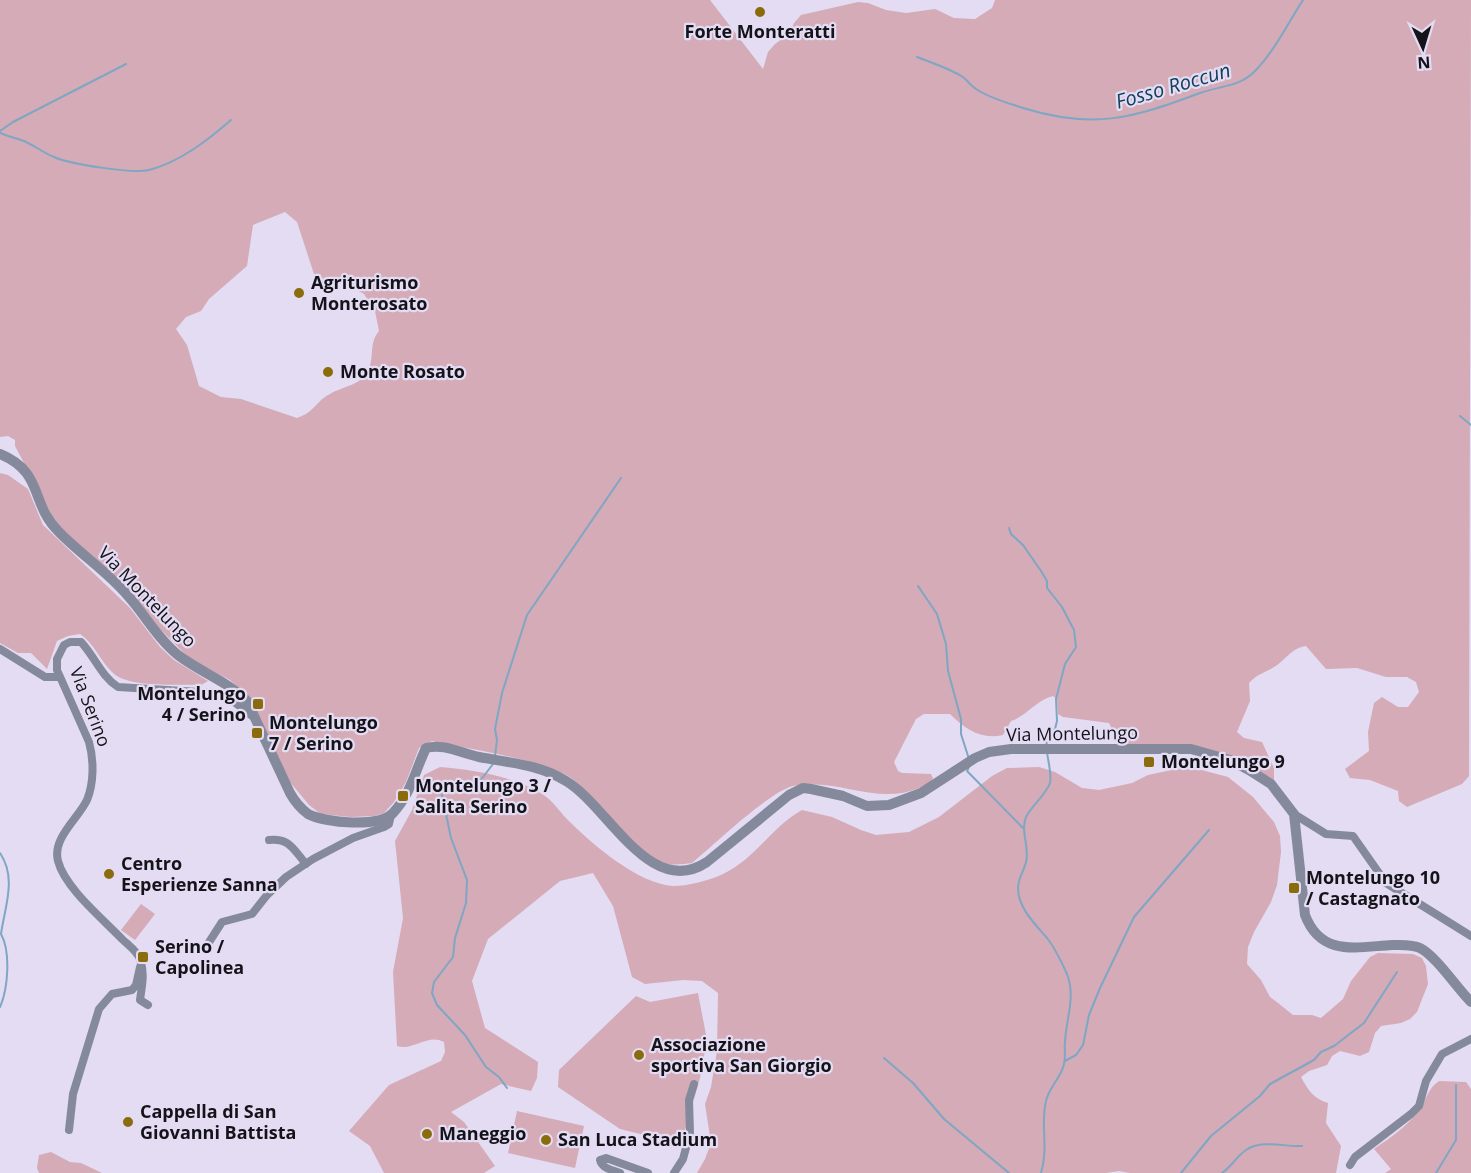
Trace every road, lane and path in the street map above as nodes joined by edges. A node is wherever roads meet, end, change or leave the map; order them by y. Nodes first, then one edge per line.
1 (0, 454) edge
2 (0, 649) edge
3 (59, 677) junction
4 (254, 717) junction
5 (1294, 814) junction
6 (391, 815) junction
7 (269, 840) dead end
8 (306, 864) junction
9 (1471, 936) edge
10 (204, 950) dead end
11 (141, 964) junction
12 (1471, 1002) edge
13 (148, 1005) dead end
14 (1471, 1039) edge
15 (694, 1084) dead end
16 (69, 1130) dead end
17 (1350, 1165) dead end
18 (620, 1173) edge
19 (648, 1173) edge
20 (674, 1173) edge

1 - 4 street, Via Montelungo
2 - 3 street
3 - 4 street, Via Serino
3 - 11 street, Via Serino
4 - 6 street, Via Montelungo
5 - 6 street, Via Montelungo
5 - 9 street
5 - 12 street
6 - 8 street
7 - 8 street
8 - 10 street
11 - 13 street
11 - 16 street
14 - 17 street
15 - 20 street
18 - 19 street

